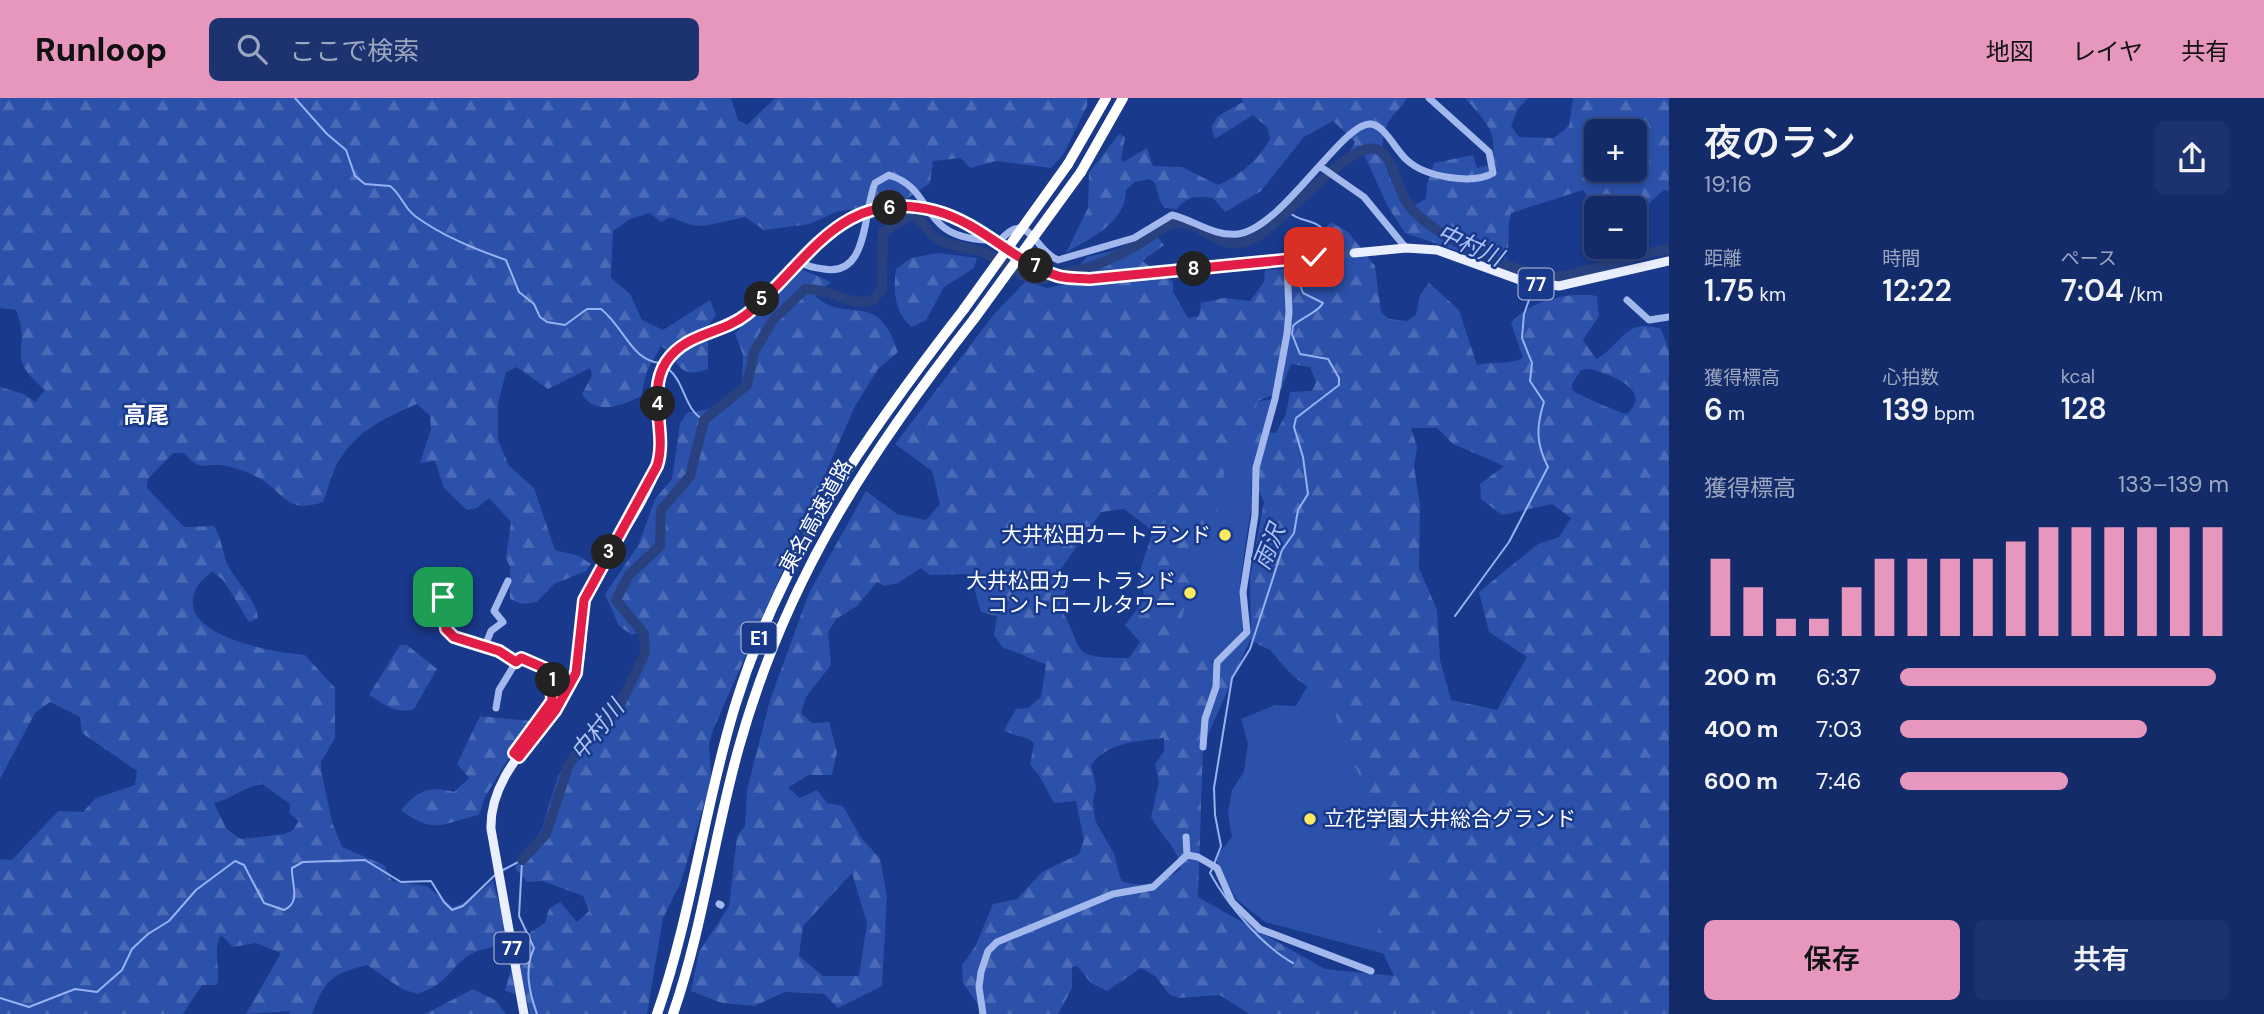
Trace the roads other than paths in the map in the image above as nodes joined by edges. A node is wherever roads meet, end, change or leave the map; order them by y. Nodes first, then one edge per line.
1 (1098, 98) edge
2 (1106, 98) edge
3 (1123, 98) edge
4 (1429, 98) edge
5 (1068, 164) junction
6 (1323, 168) junction
7 (926, 209) junction
8 (867, 213) junction
9 (987, 237) junction
10 (998, 243) junction
11 (1406, 248) junction
12 (1354, 253) tunnel mouth
13 (1314, 257) tunnel mouth
14 (1286, 260) junction
15 (798, 261) junction
16 (1669, 261) edge
17 (1627, 300) dead end
18 (1669, 317) edge
19 (508, 581) dead end
20 (423, 596) dead end
21 (485, 646) junction
22 (516, 662) junction
23 (496, 708) dead end
24 (1203, 747) dead end
25 (519, 757) junction
26 (1185, 837) dead end
27 (1187, 855) junction
28 (1371, 971) dead end
29 (524, 1014) edge
30 (657, 1014) edge
31 (673, 1014) edge
32 (983, 1014) edge

1 - 5 highway
2 - 5 highway, 東名高速道路 / E1
3 - 31 highway, 東名高速道路 / E1, bridge
4 - 6 street
5 - 30 highway, 東名高速道路 / E1, bridge
6 - 10 street
6 - 11 street
7 - 8 main road, 77
7 - 8 street
7 - 9 main road, 77
7 - 9 street
8 - 15 main road, 77
8 - 15 street
9 - 10 main road, 77
10 - 14 main road, 77
11 - 12 main road, 77
11 - 16 main road, 77
13 - 14 main road, 77
14 - 24 street
15 - 25 main road, 77
17 - 18 street
19 - 21 street
20 - 21 street
21 - 22 street
22 - 23 street
22 - 25 street
25 - 29 main road, 77
26 - 27 street
27 - 28 street
27 - 32 street

